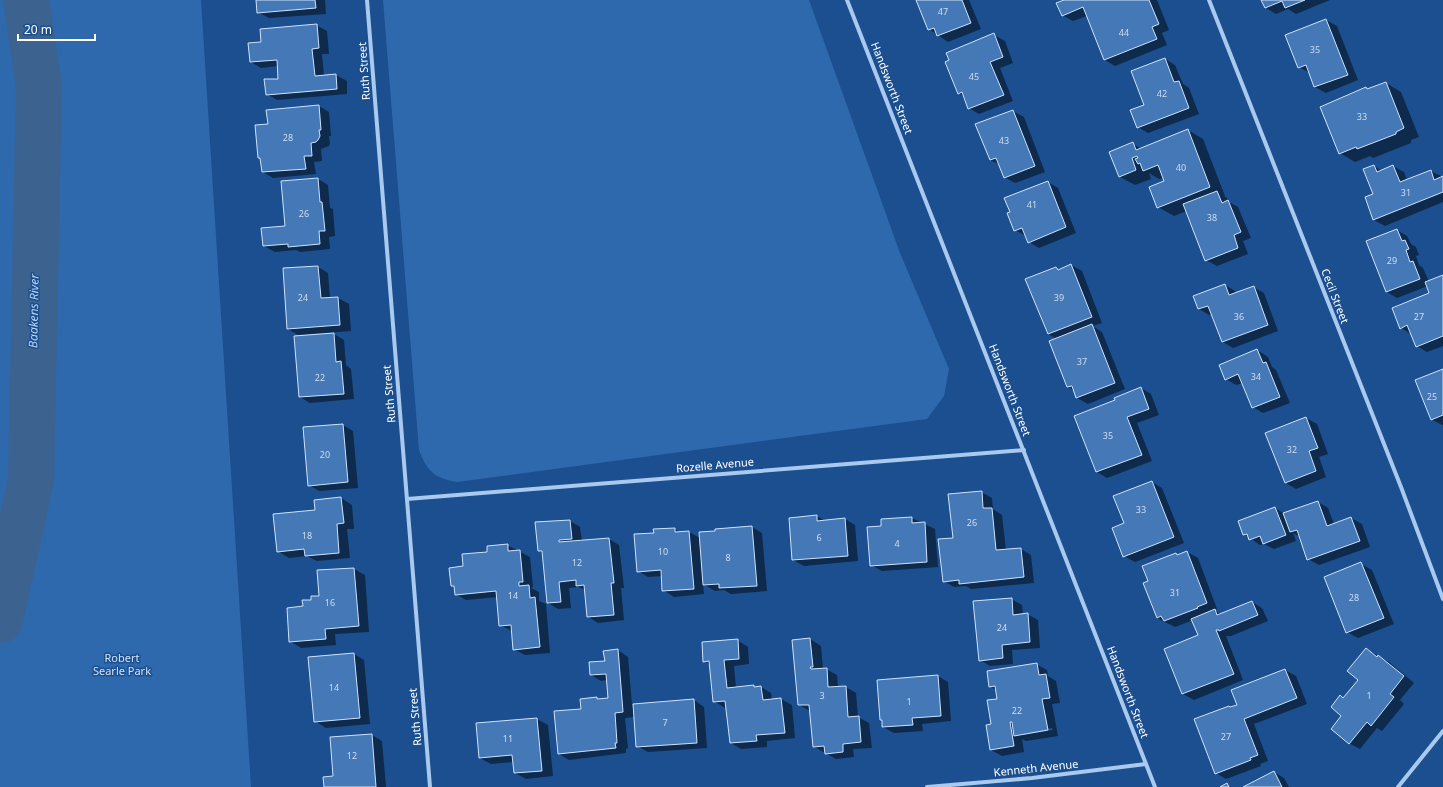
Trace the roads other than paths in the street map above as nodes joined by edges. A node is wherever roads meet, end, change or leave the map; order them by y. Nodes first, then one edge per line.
1 (367, 0) edge
2 (847, 0) edge
3 (1209, 0) edge
4 (1024, 450) junction
5 (407, 499) junction
6 (1443, 599) edge
7 (1443, 731) edge
8 (1146, 764) junction
9 (430, 787) edge
10 (927, 787) edge
11 (1155, 787) edge
12 (1398, 787) edge

1 - 5 street, Ruth Street
2 - 4 street, Handsworth Street
3 - 6 street, Cecil Street
4 - 5 street, Rozelle Avenue
4 - 8 street, Handsworth Street
5 - 9 street, Ruth Street
7 - 12 street
8 - 10 street, Kenneth Avenue
8 - 11 street, Handsworth Street

